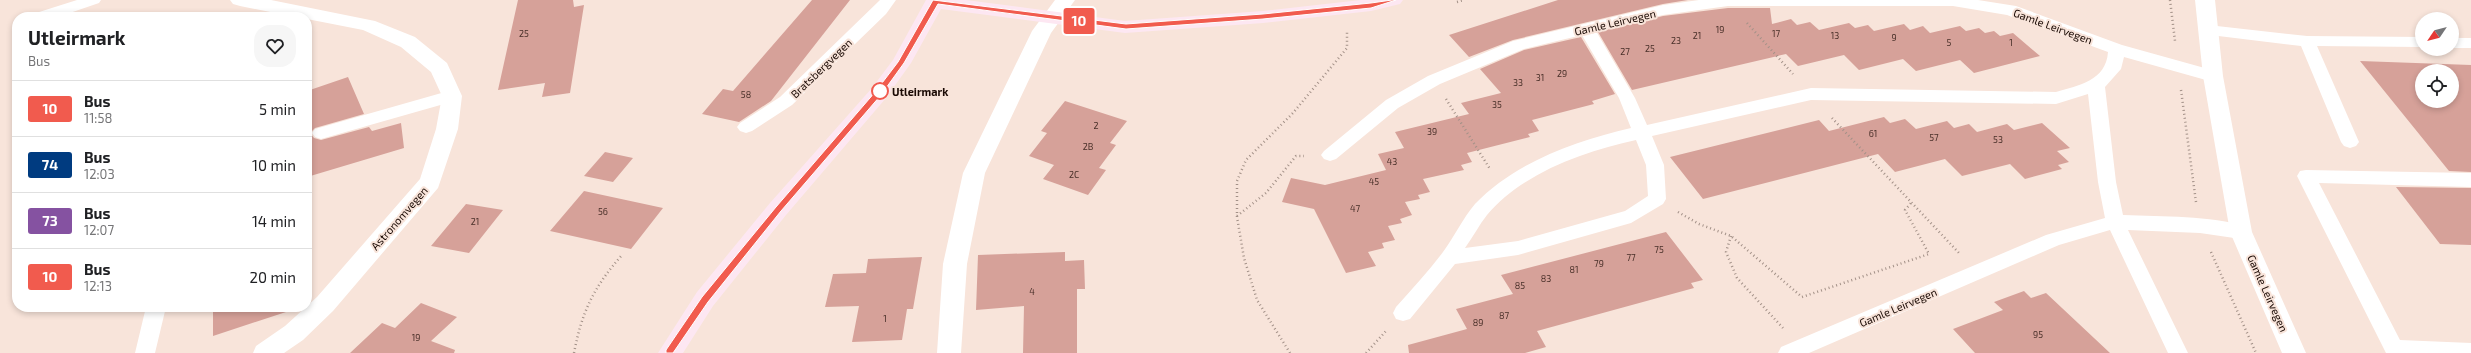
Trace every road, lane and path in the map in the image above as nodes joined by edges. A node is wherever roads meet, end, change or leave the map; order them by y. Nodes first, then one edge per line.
1 (93, 0) edge
2 (245, 0) edge
3 (888, 0) edge
4 (1065, 0) edge
5 (1393, 0) edge
6 (1464, 0) edge
7 (2170, 0) edge
8 (2205, 0) edge
9 (936, 1) edge
10 (1728, 1) junction
11 (1457, 2) dead end
12 (57, 12) edge
13 (304, 12) edge
14 (312, 14) edge
15 (1053, 18) junction
16 (1348, 27) dead end
17 (1586, 28) junction
18 (2208, 30) junction
19 (2307, 41) junction
20 (2415, 42) edge
21 (2459, 43) edge
22 (2471, 43) edge
23 (2116, 49) junction
24 (2177, 67) junction
25 (2213, 76) junction
26 (1434, 80) junction
27 (2096, 86) junction
28 (1811, 94) junction
29 (452, 96) junction
30 (746, 128) dead end
31 (321, 133) dead end
32 (1642, 133) junction
33 (2350, 142) dead end
34 (1330, 155) joint
35 (2471, 180) edge
36 (1502, 189) junction
37 (1657, 199) junction
38 (1911, 202) junction
39 (1237, 216) junction
40 (2115, 222) junction
41 (2200, 226) junction
42 (2241, 232) junction
43 (1731, 236) junction
44 (622, 255) dead end
45 (1449, 258) junction
46 (1977, 272) junction
47 (155, 312) edge
48 (1403, 313) joint
49 (1795, 350) edge
50 (2471, 351) edge
51 (145, 353) edge
52 (265, 353) edge
53 (574, 353) edge
54 (670, 353) edge
55 (948, 353) edge
56 (1290, 353) edge
57 (1366, 353) edge
58 (2178, 353) edge
59 (2256, 353) edge
60 (2294, 353) edge

1 - 12 lane
2 - 13 street
3 - 30 lane, Bratsbergvegen
4 - 15 street
5 - 15 street
6 - 11 path
7 - 24 path
8 - 18 street, Gamle Leirvegen
9 - 15 street
9 - 54 street
10 - 17 lane, Gamle Leirvegen
10 - 23 lane, Gamle Leirvegen
10 - 28 path
14 - 29 street
15 - 55 street
16 - 39 path
17 - 26 lane, Gamle Leirvegen
17 - 32 lane
18 - 19 lane
18 - 25 street, Gamle Leirvegen
19 - 20 lane
19 - 33 lane
21 - 22 lane
23 - 24 lane, Gamle Leirvegen
23 - 27 lane
24 - 25 lane, Gamle Leirvegen
24 - 41 path
25 - 42 street, Gamle Leirvegen
26 - 34 lane, Gamle Leirvegen
26 - 36 path
27 - 28 lane
27 - 40 lane
28 - 32 lane
28 - 38 path
29 - 31 lane
29 - 52 street, Astronomvegen
32 - 36 lane
32 - 37 lane
34 - 39 path
35 - 50 lane
36 - 45 lane
37 - 43 path
37 - 45 lane
38 - 43 path
38 - 46 path
39 - 56 path
40 - 41 lane, Gamle Leirvegen
40 - 46 lane, Gamle Leirvegen
40 - 58 lane
41 - 42 lane, Gamle Leirvegen
41 - 59 path
42 - 60 street, Gamle Leirvegen
43 - 49 path
44 - 53 path
45 - 48 lane
46 - 49 lane, Gamle Leirvegen
47 - 51 lane
48 - 57 path

